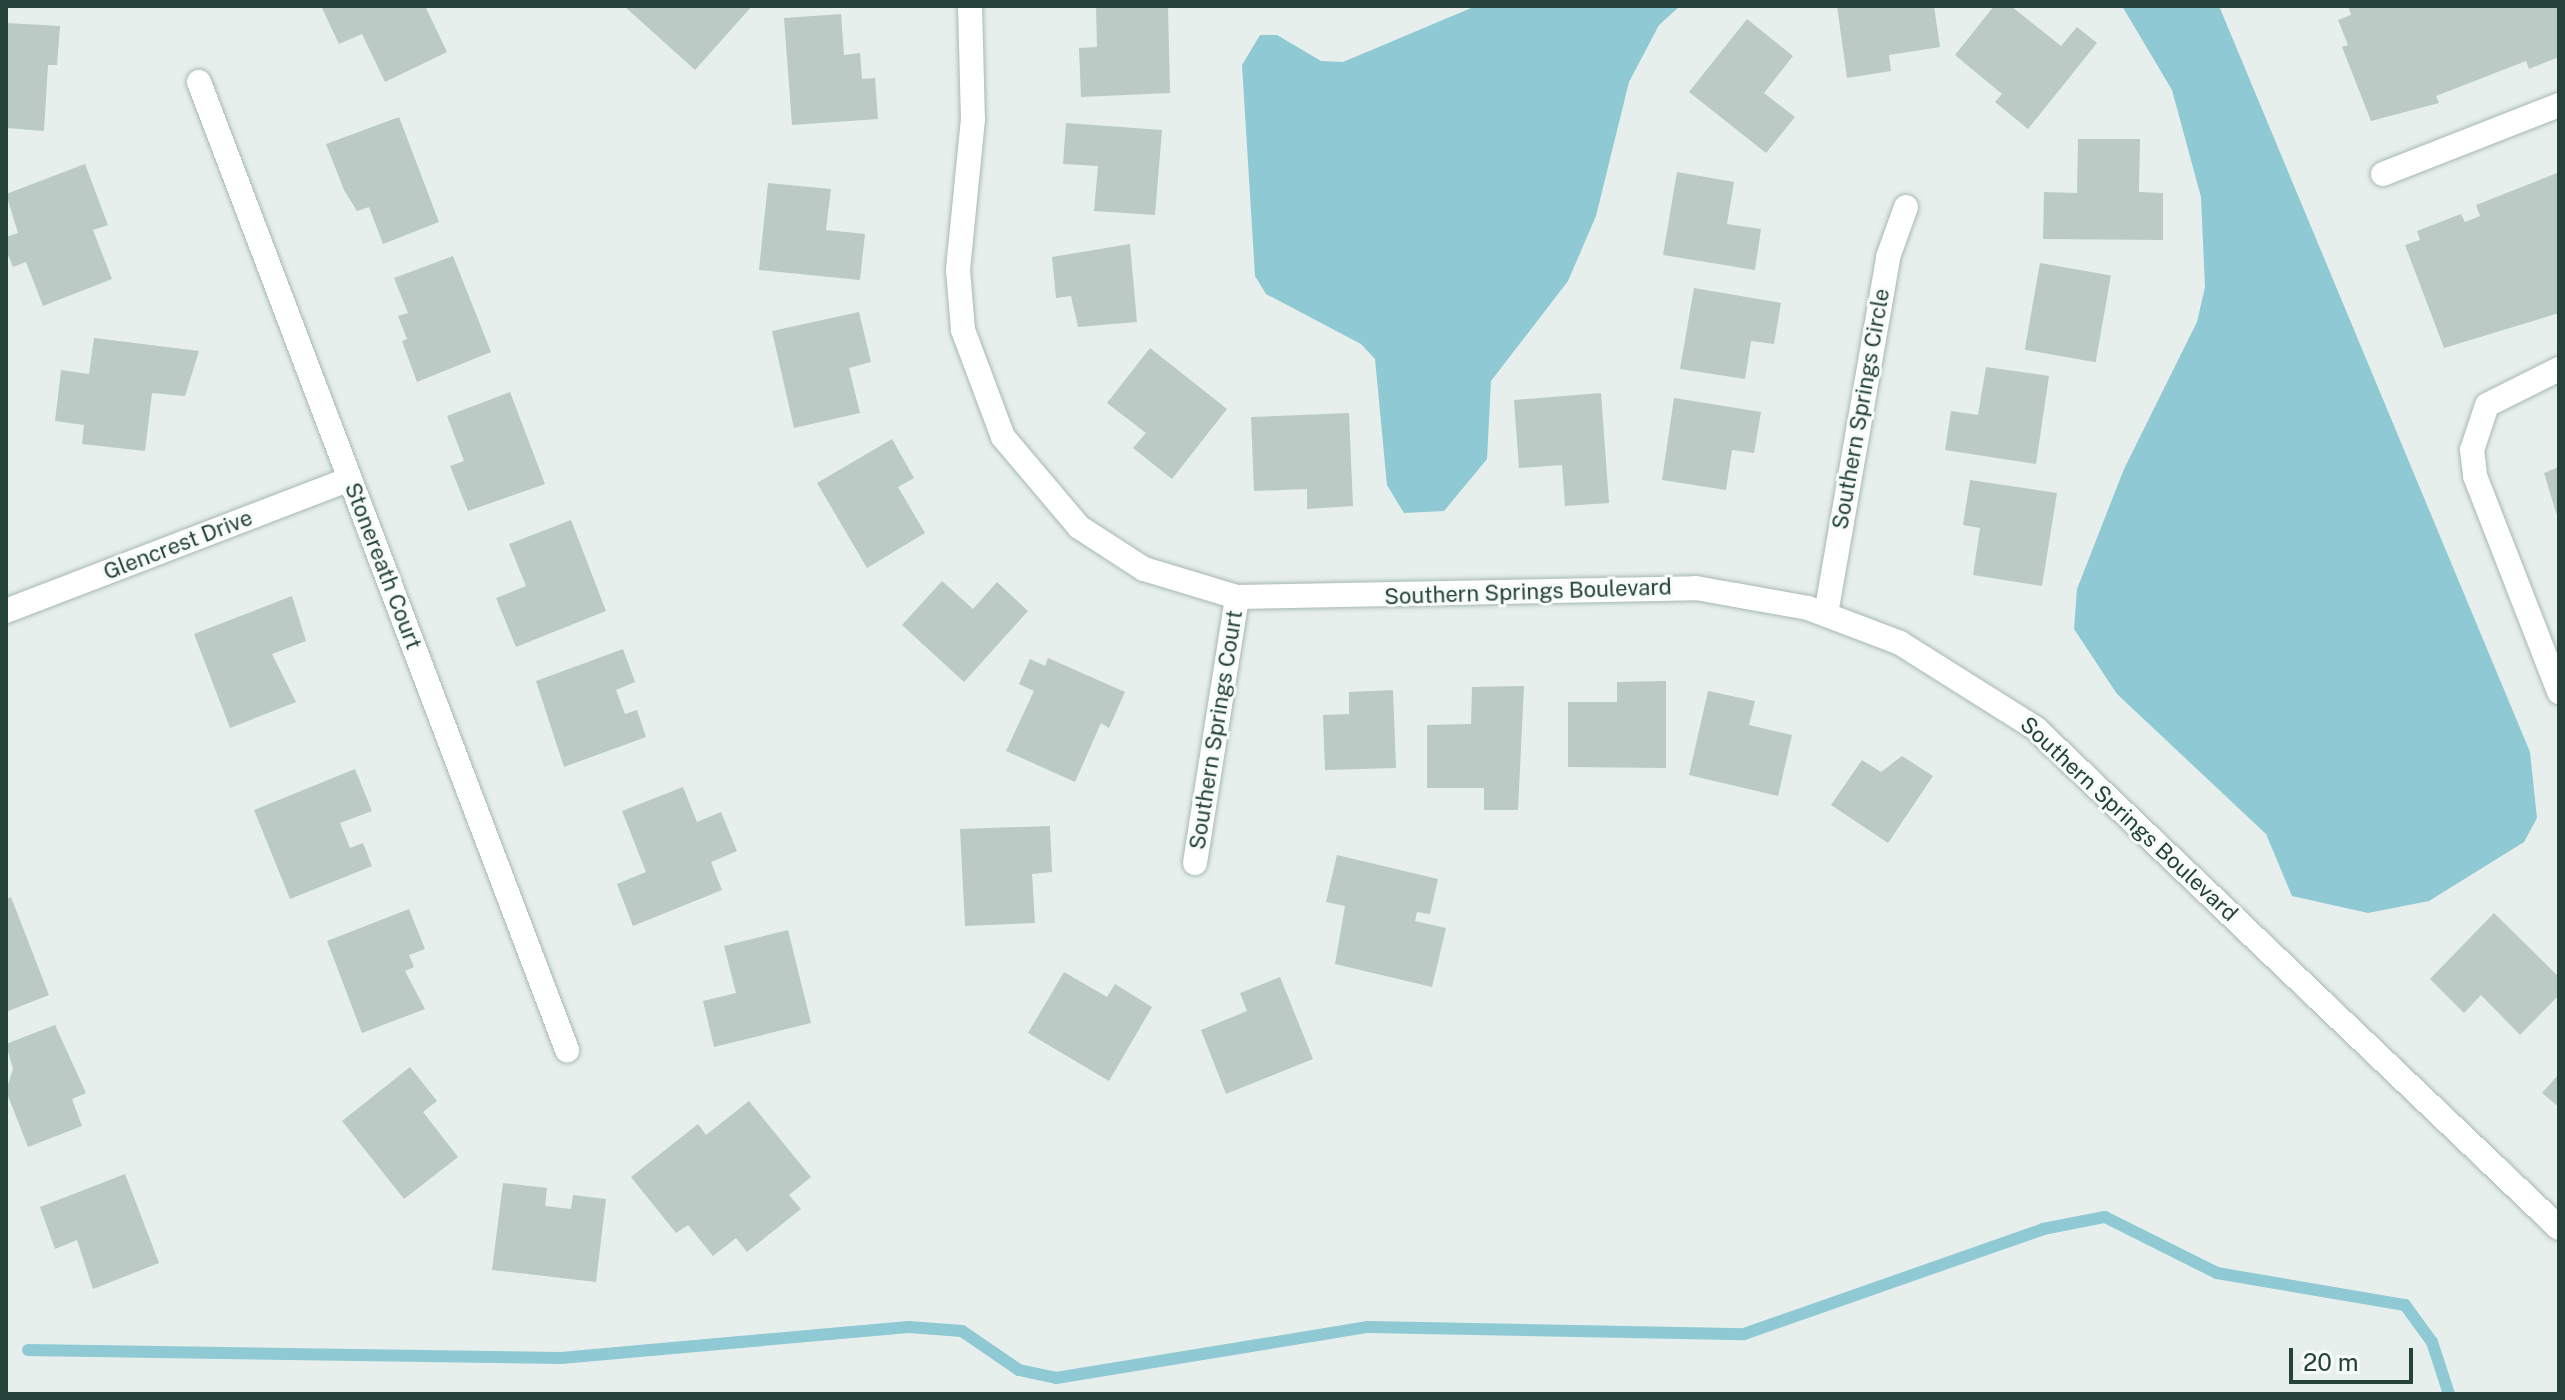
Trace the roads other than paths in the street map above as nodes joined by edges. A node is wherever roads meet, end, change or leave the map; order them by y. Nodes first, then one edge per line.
1 (970, 6) edge
2 (199, 82) dead end
3 (2559, 105) edge
4 (2383, 174) dead end
5 (1906, 207) dead end
6 (2559, 369) edge
7 (350, 479) junction
8 (1237, 597) junction
9 (6, 611) edge
10 (1826, 614) junction
11 (2559, 692) edge
12 (1195, 863) dead end
13 (567, 1050) dead end
14 (2559, 1228) edge

1 - 8 street, Southern Springs Boulevard
2 - 7 street, Stonereath Court
3 - 4 street
5 - 10 street, Southern Springs Circle
6 - 11 street
7 - 9 street, Glencrest Drive
7 - 13 street, Stonereath Court
8 - 10 street, Southern Springs Boulevard
8 - 12 street, Southern Springs Court
10 - 14 street, Southern Springs Boulevard

